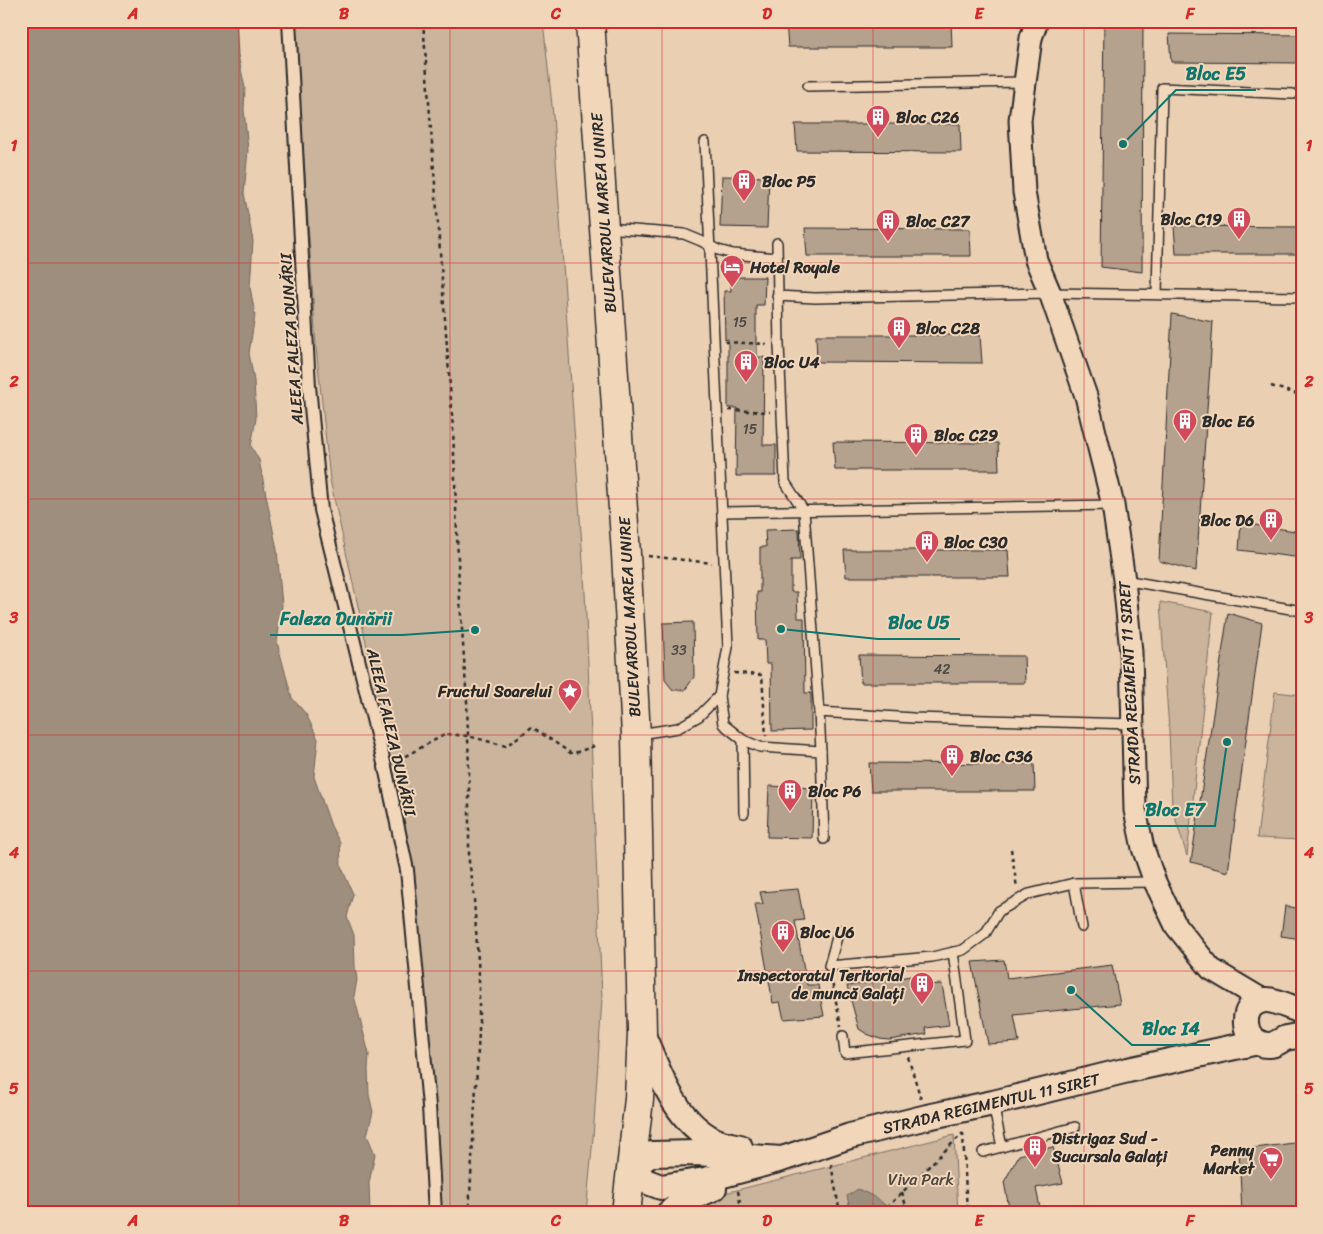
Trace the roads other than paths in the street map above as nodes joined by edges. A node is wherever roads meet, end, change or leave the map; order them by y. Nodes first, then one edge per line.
1 (289, 21) edge
2 (590, 21) edge
3 (1038, 21) edge
4 (1025, 82) junction
5 (808, 86) dead end
6 (1293, 94) dead end
7 (705, 142) dead end
8 (604, 227) junction
9 (777, 243) dead end
10 (710, 246) junction
11 (777, 258) junction
12 (1050, 293) junction
13 (1157, 294) junction
14 (777, 296) junction
15 (1302, 297) edge
16 (1113, 505) junction
17 (804, 510) junction
18 (722, 512) junction
19 (1124, 580) junction
20 (1302, 611) edge
21 (719, 696) junction
22 (819, 712) junction
23 (1133, 724) junction
24 (636, 735) junction
25 (743, 740) junction
26 (820, 751) junction
27 (744, 814) dead end
28 (824, 839) dead end
29 (1074, 882) junction
30 (1155, 882) junction
31 (1082, 927) dead end
32 (839, 930) dead end
33 (953, 952) junction
34 (1268, 1010) edge
35 (642, 1033) junction
36 (1292, 1035) edge
37 (843, 1036) road end
38 (1258, 1042) junction
39 (1202, 1054) junction
40 (993, 1104) junction
41 (1074, 1127) dead end
42 (1002, 1147) junction
43 (983, 1152) dead end
44 (782, 1159) junction
45 (632, 1167) junction
46 (435, 1213) edge
47 (626, 1213) edge
48 (669, 1213) edge

1 - 46 street, ALEEA FALEZA DUNĂRII
2 - 8 main road, BULEVARDUL MAREA UNIRE
3 - 4 street, STRADA REGIMENT 11 SIRET
4 - 5 lane
4 - 12 street, STRADA REGIMENT 11 SIRET
6 - 13 lane
7 - 10 lane
8 - 10 lane
8 - 24 main road, BULEVARDUL MAREA UNIRE
9 - 11 lane
10 - 11 lane
10 - 18 lane
11 - 14 lane
12 - 13 lane
12 - 14 lane
12 - 16 street, STRADA REGIMENT 11 SIRET
13 - 15 lane
14 - 17 lane
16 - 17 lane
16 - 19 street, STRADA REGIMENT 11 SIRET
17 - 18 lane
17 - 22 lane
18 - 21 lane
19 - 20 lane
19 - 23 street, STRADA REGIMENT 11 SIRET
21 - 24 lane
21 - 25 lane
22 - 23 lane
22 - 26 lane
23 - 30 street, STRADA REGIMENT 11 SIRET
24 - 35 main road, BULEVARDUL MAREA UNIRE
25 - 26 lane
25 - 27 lane
26 - 28 lane
29 - 30 lane
29 - 31 lane
29 - 33 lane
30 - 34 street, STRADA REGIMENT 11 SIRET
32 - 33 lane
33 - 37 lane
34 - 36 main road, STRADA REGIMENT 11 SIRET
34 - 38 main road, STRADA REGIMENT 11 SIRET
34 - 39 main road
35 - 44 main road
35 - 45 main road, BULEVARDUL MAREA UNIRE
36 - 38 main road, STRADA REGIMENT 11 SIRET
38 - 39 main road, STRADA REGIMENTUL 11 SIRET
39 - 40 main road, STRADA REGIMENTUL 11 SIRET
40 - 42 lane
40 - 44 main road, STRADA REGIMENTUL 11 SIRET
41 - 42 lane
42 - 43 lane
44 - 45 main road
44 - 45 main road
44 - 48 main road
45 - 47 main road, BULEVARDUL MAREA UNIRE

